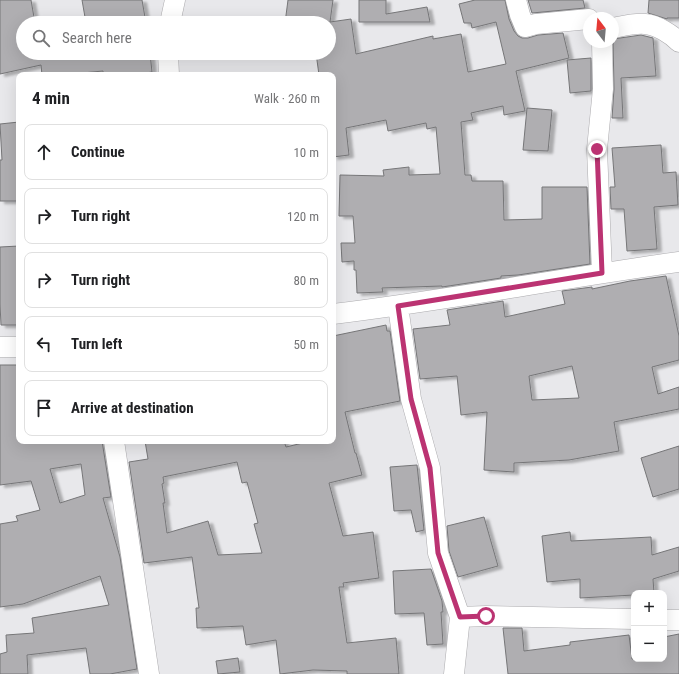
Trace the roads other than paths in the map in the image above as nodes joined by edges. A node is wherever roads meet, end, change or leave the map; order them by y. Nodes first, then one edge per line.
1 (175, 0) edge
2 (516, 0) edge
3 (172, 16) edge
4 (583, 20) edge
5 (619, 27) edge
6 (679, 42) edge
7 (602, 48) edge
8 (168, 60) edge
9 (169, 72) edge
10 (679, 262) edge
11 (602, 273) junction
12 (398, 306) junction
13 (336, 314) edge
14 (16, 346) edge
15 (0, 347) edge
16 (114, 444) edge
17 (460, 617) junction
18 (631, 619) edge
19 (667, 620) edge
20 (679, 620) edge
21 (149, 674) edge
22 (454, 674) edge

1 - 3 street
2 - 4 street
5 - 6 street
7 - 11 street
8 - 9 street
10 - 11 street
11 - 12 street
12 - 13 street
12 - 17 street
14 - 15 street
16 - 21 street
17 - 18 street
17 - 22 street
19 - 20 street

